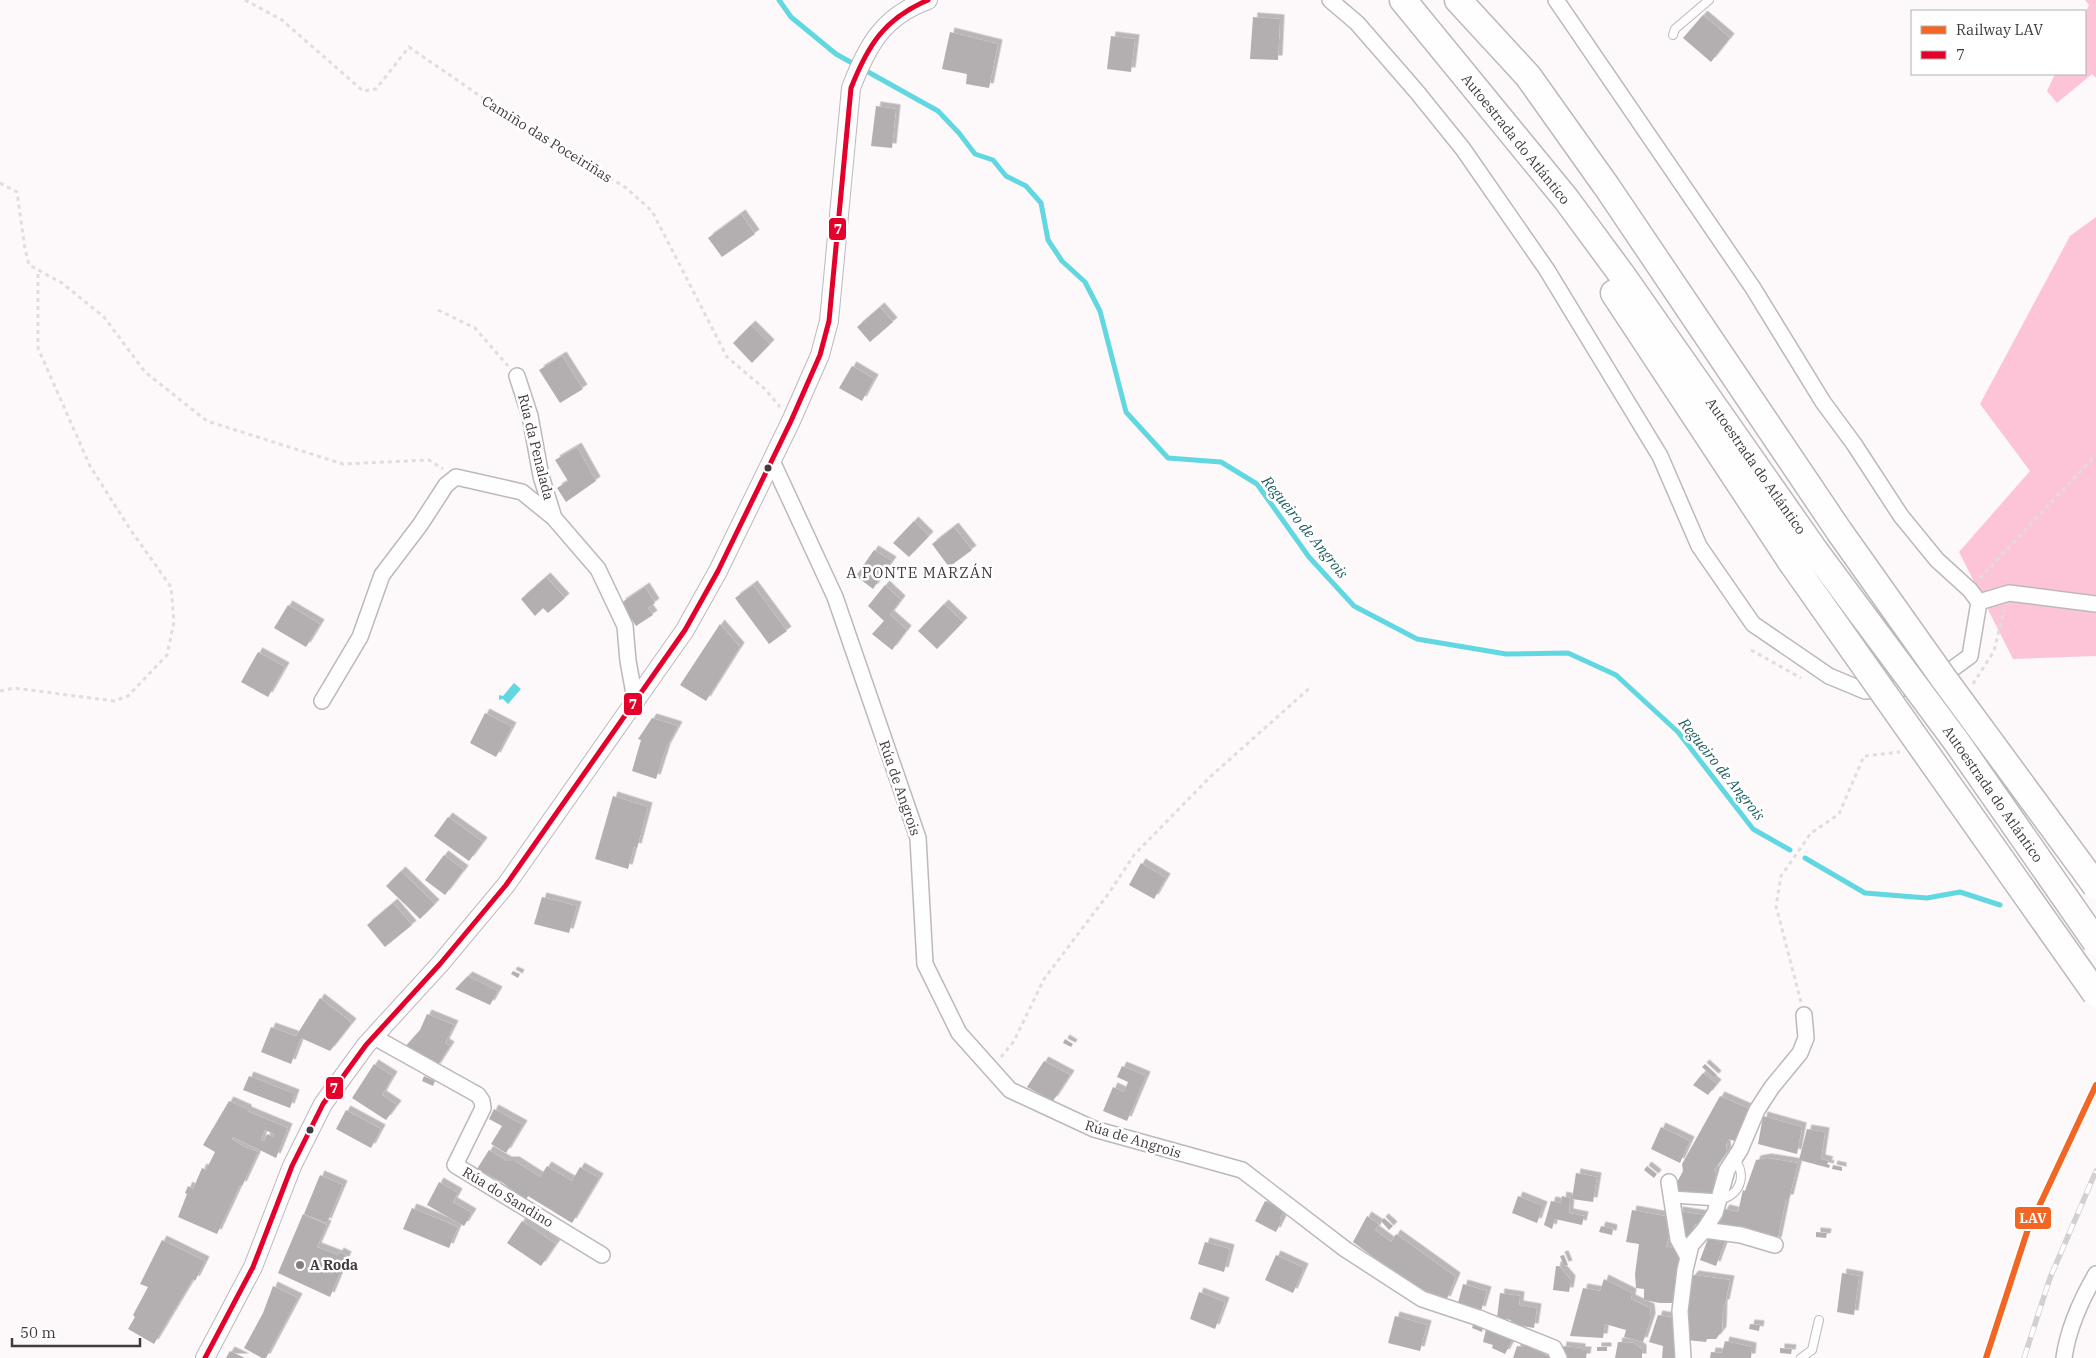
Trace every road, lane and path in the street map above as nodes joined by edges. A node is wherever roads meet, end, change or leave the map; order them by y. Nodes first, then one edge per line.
1 (245, 0) edge
2 (928, 0) edge
3 (1330, 0) edge
4 (1403, 0) edge
5 (1458, 0) edge
6 (1556, 0) edge
7 (1709, 0) edge
8 (1673, 35) dead end
9 (0, 183) edge
10 (1566, 199) junction
11 (38, 270) junction
12 (438, 310) dead end
13 (516, 376) joint
14 (791, 421) junction
15 (2096, 455) edge
16 (772, 462) junction
17 (456, 477) junction
18 (554, 518) junction
19 (1974, 596) junction
20 (2096, 604) edge
21 (1312, 686) dead end
22 (0, 691) edge
23 (635, 700) junction
24 (322, 701) dead end
25 (1904, 751) dead end
26 (2096, 886) edge
27 (2096, 942) edge
28 (2096, 994) edge
29 (1804, 1015) joint
30 (374, 1037) junction
31 (992, 1069) junction
32 (1669, 1182) dead end
33 (1672, 1197) junction
34 (1719, 1200) junction
35 (1704, 1230) junction
36 (1775, 1246) dead end
37 (602, 1255) dead end
38 (1688, 1257) junction
39 (2096, 1274) edge
40 (1819, 1320) dead end
41 (205, 1358) edge
42 (1558, 1358) edge
43 (1684, 1358) edge
44 (1801, 1358) edge
45 (2064, 1358) edge

1 - 14 path, Camiño das Poceiriñas
2 - 14 street
3 - 19 street
4 - 10 highway, Autoestrada do Atlántico
5 - 26 highway, Autoestrada do Atlántico, bridge
6 - 19 street
7 - 8 lane
9 - 11 path
10 - 27 highway, Autoestrada do Atlántico, bridge
10 - 28 highway, bridge
11 - 17 path
11 - 22 path
12 - 13 path
13 - 18 street, Rúa da Penalada
14 - 16 street
15 - 19 path
16 - 23 street
16 - 31 street, Rúa de Angrois
17 - 18 street, Rúa da Penalada
17 - 24 street
18 - 23 street, Rúa da Penalada
19 - 20 street
21 - 31 path
23 - 30 street
25 - 29 path
29 - 34 street
30 - 37 street, Rúa do Sandino
30 - 41 street
31 - 42 street, Rúa de Angrois
32 - 33 street
33 - 34 street
33 - 38 street
34 - 35 street
35 - 36 street
35 - 38 street
38 - 43 street
39 - 45 street
40 - 44 lane

